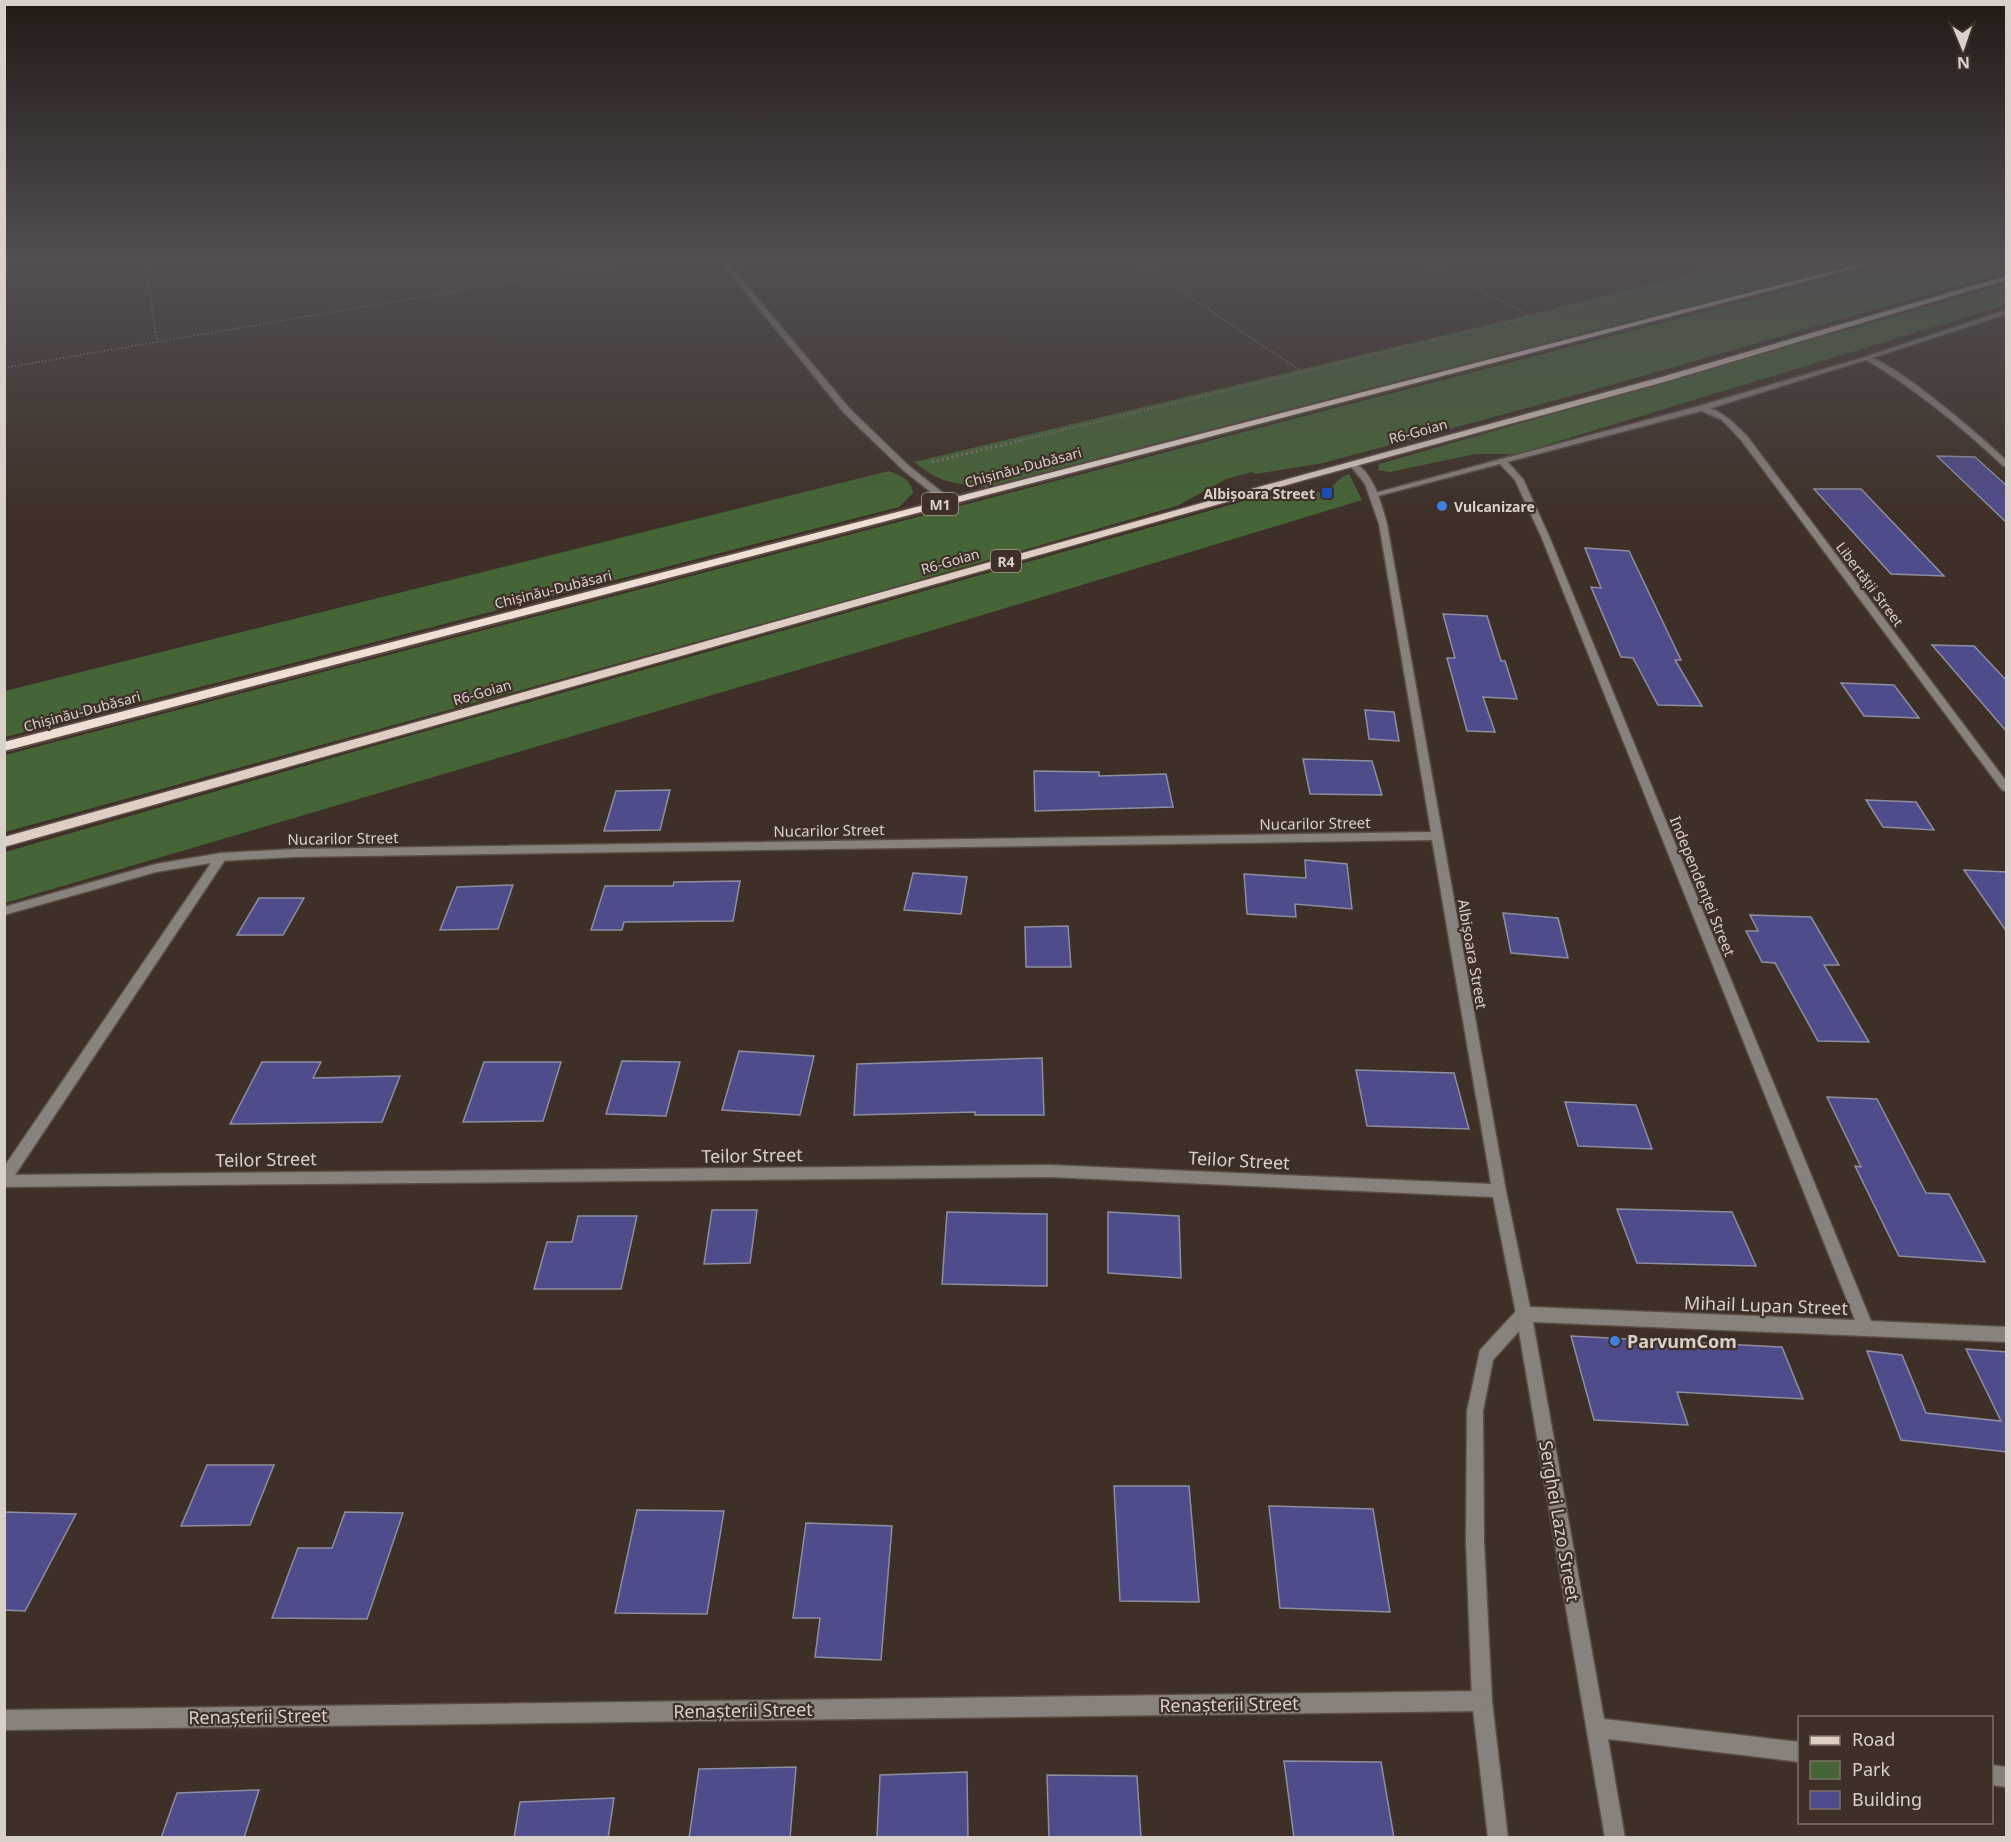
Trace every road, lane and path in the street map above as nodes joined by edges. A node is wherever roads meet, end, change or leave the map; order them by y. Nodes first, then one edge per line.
1 (122, 348) edge
2 (795, 348) edge
3 (1267, 348) edge
4 (1398, 348) edge
5 (1544, 348) edge
6 (1770, 348) edge
7 (1898, 348) edge
8 (1867, 358) junction
9 (4, 368) edge
10 (1301, 371) junction
11 (1702, 408) junction
12 (1502, 461) junction
13 (1353, 464) junction
14 (2007, 464) edge
15 (906, 468) junction
16 (1375, 494) junction
17 (950, 502) junction
18 (4, 747) edge
19 (2007, 788) edge
20 (1438, 836) junction
21 (4, 842) edge
22 (221, 857) junction
23 (4, 911) edge
24 (4, 1180) edge
25 (1499, 1191) junction
26 (1524, 1314) junction
27 (1866, 1328) junction
28 (2007, 1334) edge
29 (1482, 1701) junction
30 (4, 1720) edge
31 (1596, 1728) junction
32 (1798, 1752) edge
33 (1498, 1838) edge
34 (1615, 1838) edge

1 - 9 path
2 - 15 street
3 - 10 path
4 - 10 path
5 - 17 highway, Chișinău-Dubăsari / M1
6 - 13 main road, R6-Goian / R4
7 - 8 street
8 - 11 street
8 - 14 street
10 - 15 path
11 - 12 street
11 - 19 street, Libertății Street
12 - 16 street
12 - 27 street, Independenței Street
13 - 16 street, Albișoara Street
13 - 21 main road, R6-Goian / R4
15 - 17 street
16 - 20 street, Albișoara Street
17 - 18 highway, Chișinău-Dubăsari / M1
20 - 22 street, Nucarilor Street
20 - 25 street, Albișoara Street
22 - 23 street, Nucarilor Street
22 - 24 street
24 - 25 street, Teilor Street
25 - 26 street, Albișoara Street
26 - 27 street, Mihail Lupan Street
26 - 29 street
26 - 31 street, Serghei Lazo Street
27 - 28 street, Mihail Lupan Street
29 - 30 street, Renașterii Street
29 - 33 street
31 - 32 street
31 - 34 street, Serghei Lazo Street

